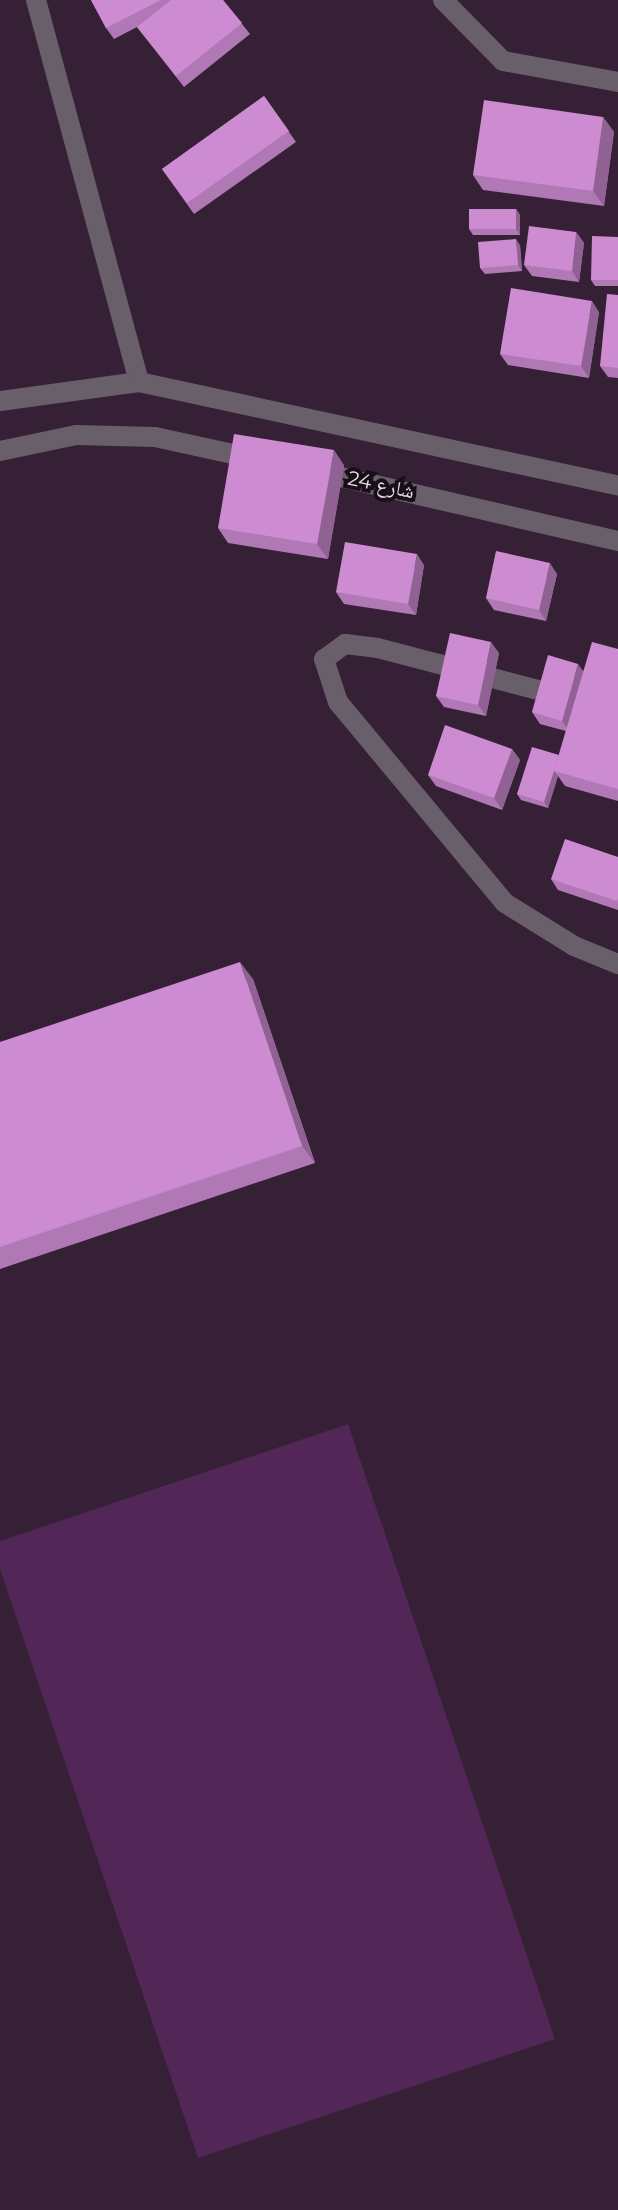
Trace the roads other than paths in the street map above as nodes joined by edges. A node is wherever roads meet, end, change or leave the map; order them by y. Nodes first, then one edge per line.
1 (36, 0) edge
2 (443, 0) edge
3 (618, 82) edge
4 (139, 382) junction
5 (0, 401) edge
6 (0, 451) edge
7 (618, 486) edge
8 (618, 541) edge
9 (618, 711) edge
10 (618, 964) edge

1 - 4 street
2 - 3 street
4 - 5 street
4 - 7 street
6 - 8 street, شارع 24
9 - 10 street

